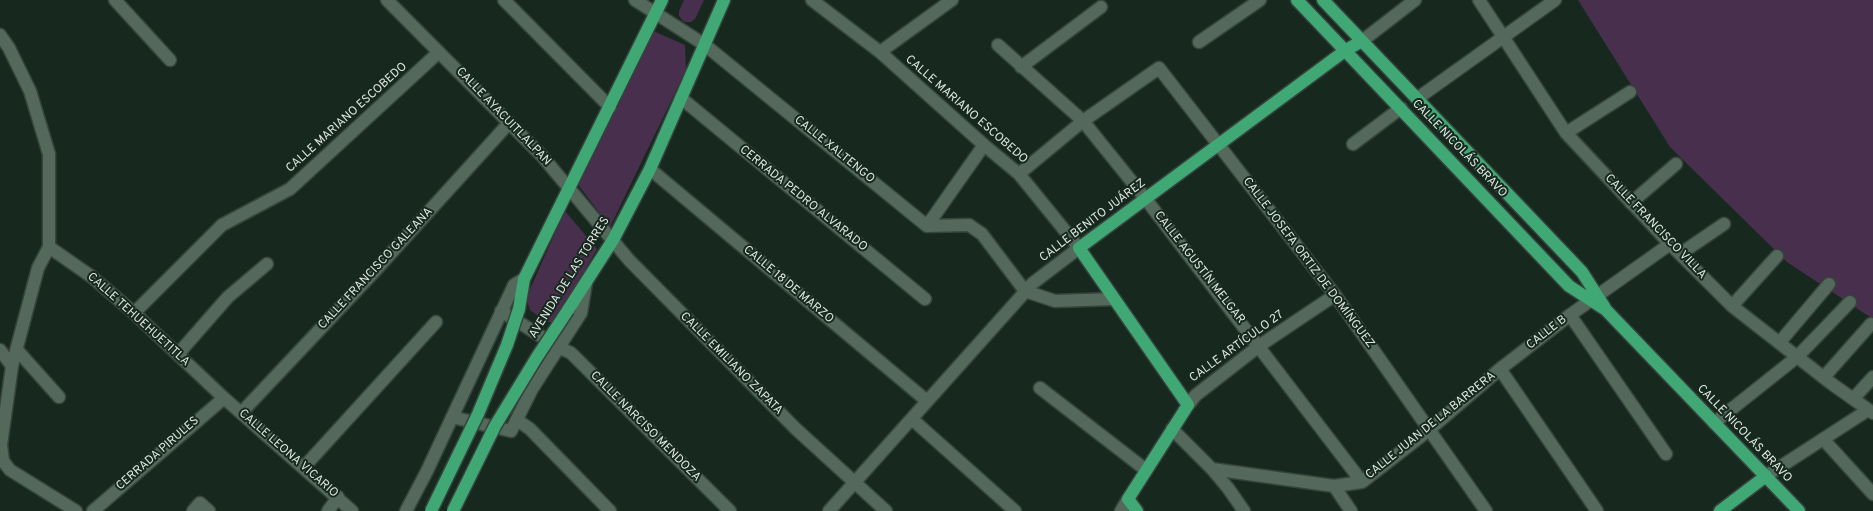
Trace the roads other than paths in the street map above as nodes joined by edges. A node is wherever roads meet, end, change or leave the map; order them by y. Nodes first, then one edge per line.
1 (114, 0) edge
2 (387, 0) edge
3 (504, 0) edge
4 (635, 0) edge
5 (662, 0) edge
6 (724, 0) edge
7 (812, 0) edge
8 (952, 0) edge
9 (1260, 0) edge
10 (1297, 0) edge
11 (1323, 0) edge
12 (1416, 0) edge
13 (1555, 0) edge
14 (1485, 2) edge
15 (1101, 7) dead end
16 (656, 13) junction
17 (0, 35) edge
18 (1503, 36) junction
19 (1362, 41) junction
20 (1199, 42) dead end
21 (704, 45) junction
22 (998, 45) dead end
23 (1346, 50) junction
24 (439, 52) junction
25 (880, 52) junction
26 (170, 60) dead end
27 (1021, 67) junction
28 (1630, 92) dead end
29 (681, 98) junction
30 (1418, 98) junction
31 (610, 107) junction
32 (1401, 108) junction
33 (1083, 121) junction
34 (509, 123) junction
35 (1566, 132) junction
36 (1218, 144) junction
37 (1352, 144) dead end
38 (984, 145) junction
39 (1676, 164) dead end
40 (650, 169) junction
41 (1019, 174) junction
42 (569, 188) junction
43 (1145, 198) junction
44 (1631, 203) junction
45 (1724, 224) dead end
46 (927, 226) junction
47 (613, 240) junction
48 (1670, 244) junction
49 (49, 246) junction
50 (1078, 248) junction
51 (1680, 254) junction
52 (1777, 256) dead end
53 (267, 264) dead end
54 (524, 279) junction
55 (586, 283) junction
56 (1829, 284) dead end
57 (1025, 291) junction
58 (1335, 295) junction
59 (1594, 298) junction
60 (925, 299) dead end
61 (1114, 299) junction
62 (1850, 302) dead end
63 (1732, 306) junction
64 (501, 311) junction
65 (134, 313) junction
66 (1570, 315) junction
67 (436, 322) dead end
68 (1871, 324) dead end
69 (1779, 343) junction
70 (1259, 346) junction
71 (558, 347) junction
72 (0, 350) edge
73 (17, 350) junction
74 (178, 354) junction
75 (1797, 357) junction
76 (12, 366) junction
77 (1500, 369) junction
78 (1824, 377) junction
79 (1873, 377) edge
80 (1040, 388) dead end
81 (59, 397) dead end
82 (224, 398) junction
83 (1853, 399) junction
84 (927, 401) junction
85 (1188, 405) junction
86 (1871, 412) edge
87 (240, 413) junction
88 (452, 417) junction
89 (912, 418) junction
90 (517, 420) junction
91 (1714, 423) junction
92 (1172, 430) junction
93 (1429, 430) junction
94 (1823, 440) junction
95 (1666, 454) dead end
96 (304, 467) junction
97 (1212, 469) junction
98 (1146, 470) junction
99 (1766, 476) junction
100 (1362, 482) junction
101 (855, 483) junction
102 (1334, 486) junction
103 (1873, 494) edge
104 (338, 498) junction
105 (1128, 499) junction
106 (76, 511) edge
107 (93, 511) edge
108 (193, 511) edge
109 (209, 511) edge
110 (328, 511) edge
111 (352, 511) edge
112 (406, 511) edge
113 (431, 511) edge
114 (453, 511) edge
115 (609, 511) edge
116 (730, 511) edge
117 (829, 511) edge
118 (886, 511) edge
119 (1015, 511) edge
120 (1121, 511) edge
121 (1137, 511) edge
122 (1244, 511) edge
123 (1351, 511) edge
124 (1486, 511) edge
125 (1597, 511) edge
126 (1720, 511) edge
127 (1799, 511) edge

1 - 26 street
2 - 24 street, CALLE AYACUITLALPAN
3 - 31 street
4 - 16 street, CALLE XALTENGO
5 - 16 main road, AVENIDA DE LAS TORRES
6 - 21 main road, AVENIDA DE LAS TORRES
7 - 25 street, CALLE MARIANO ESCOBEDO
8 - 25 street
9 - 20 street
10 - 23 main road, CALLE NICOLÁS BRAVO
11 - 19 main road, CALLE NICOLÁS BRAVO
12 - 19 street, CALLE BENITO JUÁREZ
13 - 18 street
14 - 18 street, CALLE FRANCISCO VILLA
15 - 27 street
16 - 21 street, CALLE XALTENGO
16 - 31 main road, AVENIDA DE LAS TORRES
17 - 49 street
18 - 30 street
18 - 35 street, CALLE FRANCISCO VILLA
19 - 23 main road, CALLE BENITO JUÁREZ
19 - 30 main road, CALLE NICOLÁS BRAVO
21 - 29 main road, AVENIDA DE LAS TORRES
21 - 46 street, CALLE XALTENGO
22 - 27 street, CALLE AGUSTÍN MELGAR
23 - 32 main road, CALLE NICOLÁS BRAVO
23 - 36 main road, CALLE BENITO JUÁREZ
24 - 34 street, CALLE AYACUITLALPAN
24 - 65 street, CALLE MARIANO ESCOBEDO
25 - 38 street, CALLE MARIANO ESCOBEDO
27 - 33 street, CALLE AGUSTÍN MELGAR
28 - 35 street
29 - 40 main road, AVENIDA DE LAS TORRES
29 - 60 street, CERRADA PEDRO ALVARADO
30 - 59 main road, CALLE NICOLÁS BRAVO
31 - 42 main road, AVENIDA DE LAS TORRES
32 - 37 street
32 - 59 main road, CALLE NICOLÁS BRAVO
33 - 36 street, CALLE JOSEFA ORTIZ DE DOMÍNGUEZ
33 - 41 street
33 - 43 street, CALLE AGUSTÍN MELGAR
34 - 42 street, CALLE AYACUITLALPAN
34 - 87 street, CALLE FRANCISCO GALEANA
35 - 44 street, CALLE FRANCISCO VILLA
36 - 43 main road, CALLE BENITO JUÁREZ
36 - 58 street, CALLE JOSEFA ORTIZ DE DOMÍNGUEZ
38 - 41 street, CALLE MARIANO ESCOBEDO
38 - 46 street
39 - 44 street
40 - 47 main road, AVENIDA DE LAS TORRES
40 - 84 street, CALLE 18 DE MARZO
41 - 50 street, CALLE MARIANO ESCOBEDO
42 - 47 street, CALLE AYACUITLALPAN
42 - 54 main road, AVENIDA DE LAS TORRES
43 - 50 main road, CALLE BENITO JUÁREZ
43 - 70 street, CALLE AGUSTÍN MELGAR
44 - 48 street, CALLE FRANCISCO VILLA
45 - 51 street
46 - 57 street
47 - 55 main road, AVENIDA DE LAS TORRES
47 - 101 street, CALLE EMILIANO ZAPATA
48 - 51 street, CALLE FRANCISCO VILLA
48 - 59 street, CALLE B
49 - 65 street, CALLE TEHUEHUETITLA
49 - 73 street
50 - 57 street, CALLE BENITO JUÁREZ
50 - 61 main road, CALLE MARIANO ESCOBEDO
51 - 63 street, CALLE FRANCISCO VILLA
52 - 63 street
53 - 74 street
54 - 64 street
54 - 113 main road, AVENIDA DE LAS TORRES, bridge
55 - 71 street
55 - 114 main road, AVENIDA DE LAS TORRES, bridge
56 - 69 street
57 - 61 street
57 - 84 street, CALLE BENITO JUÁREZ
58 - 70 street, CALLE ARTÍCULO 27
58 - 93 street, CALLE JOSEFA ORTIZ DE DOMÍNGUEZ
59 - 66 street, CALLE B
59 - 91 main road, CALLE NICOLÁS BRAVO
61 - 85 main road, CALLE MARIANO ESCOBEDO
62 - 75 street
63 - 69 street, CALLE FRANCISCO VILLA
64 - 71 street, CALLE NARCISO MENDOZA
64 - 88 street
65 - 74 street, CALLE TEHUEHUETITLA
66 - 77 street, CALLE B
66 - 95 street
67 - 96 street
68 - 78 street
69 - 75 street, CALLE FRANCISCO VILLA
70 - 85 street, CALLE ARTÍCULO 27
70 - 100 street, CALLE AGUSTÍN MELGAR
71 - 90 street
71 - 116 street, CALLE NARCISO MENDOZA
72 - 76 street
73 - 76 street
73 - 81 street
74 - 82 street, CALLE TEHUEHUETITLA
75 - 78 street, CALLE FRANCISCO VILLA
75 - 91 street
76 - 106 street
77 - 93 street, CALLE JUAN DE LA BARRERA
77 - 125 street
78 - 83 street, CALLE FRANCISCO VILLA
79 - 83 street
80 - 98 street
82 - 87 street, CALLE LEONA VICARIO
82 - 107 street, CERRADA PIRULES
83 - 86 street, CALLE FRANCISCO VILLA
84 - 89 street, CALLE BENITO JUÁREZ
85 - 92 main road, CALLE ARTÍCULO 27
86 - 94 street
87 - 96 street, CALLE LEONA VICARIO
88 - 90 street
88 - 112 street
89 - 101 street, CALLE BENITO JUÁREZ
89 - 119 street
90 - 115 street
91 - 99 main road, CALLE NICOLÁS BRAVO
92 - 97 street
92 - 98 main road, CALLE ARTÍCULO 27
93 - 100 street, CALLE JUAN DE LA BARRERA
93 - 124 street, CALLE JOSEFA ORTIZ DE DOMÍNGUEZ
94 - 99 street
94 - 103 street
96 - 104 street, CALLE LEONA VICARIO
97 - 102 street, CALLE JUAN DE LA BARRERA
97 - 122 street
98 - 105 main road, CALLE ARTÍCULO 27
99 - 126 main road
99 - 127 main road, CALLE NICOLÁS BRAVO
100 - 102 street, CALLE JUAN DE LA BARRERA
101 - 117 street, CALLE BENITO JUÁREZ
101 - 118 street, CALLE EMILIANO ZAPATA
102 - 123 street
104 - 110 street
104 - 111 street, CALLE LEONA VICARIO
105 - 120 street, CALLE ARTÍCULO 27
105 - 121 main road
108 - 109 street

